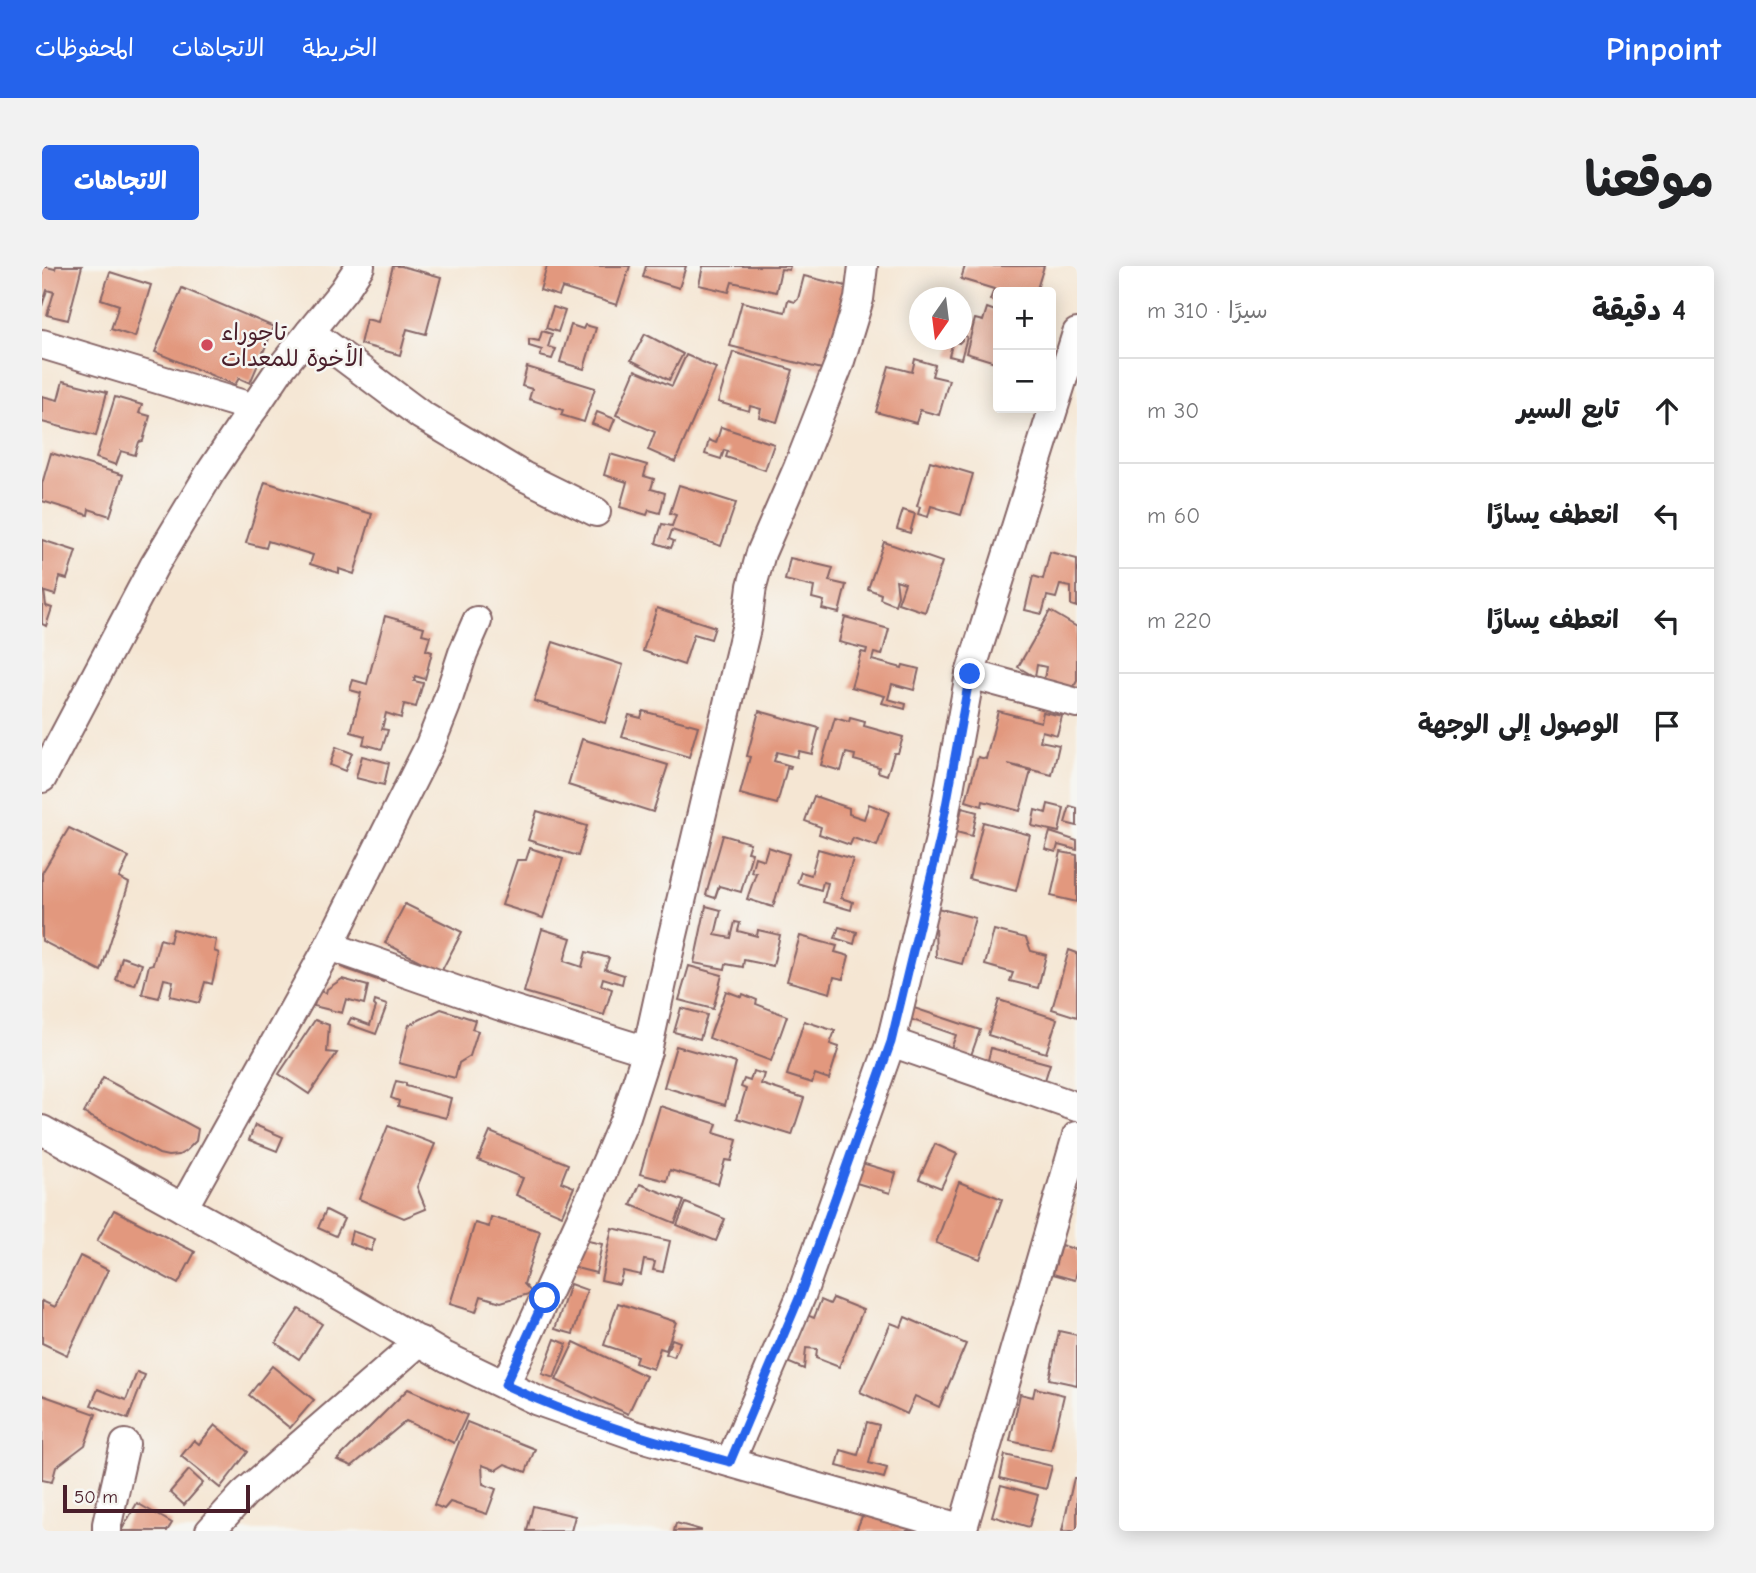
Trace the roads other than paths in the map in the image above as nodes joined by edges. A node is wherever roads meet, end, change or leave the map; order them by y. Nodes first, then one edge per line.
1 (360, 266) edge
2 (863, 266) edge
3 (310, 332) junction
4 (1077, 333) edge
5 (42, 344) edge
6 (254, 408) junction
7 (596, 512) dead end
8 (477, 621) dead end
9 (970, 674) junction
10 (1077, 703) edge
11 (42, 778) edge
12 (329, 946) junction
13 (891, 1042) junction
14 (647, 1051) junction
15 (1077, 1107) edge
16 (42, 1130) edge
17 (1077, 1136) edge
18 (183, 1208) junction
19 (420, 1341) junction
20 (505, 1385) junction
21 (125, 1444) dead end
22 (730, 1462) junction
23 (963, 1530) edge
24 (107, 1531) edge
25 (210, 1531) edge

1 - 3 street
2 - 14 street
3 - 6 street
3 - 7 street
4 - 9 street
5 - 6 street
6 - 11 street
8 - 12 street
9 - 10 street
9 - 13 street
12 - 14 street
12 - 18 street
13 - 15 street
13 - 22 street
14 - 20 street
16 - 18 street
17 - 23 street
18 - 19 street
19 - 20 street
19 - 25 street
20 - 22 street
21 - 24 street
22 - 23 street

